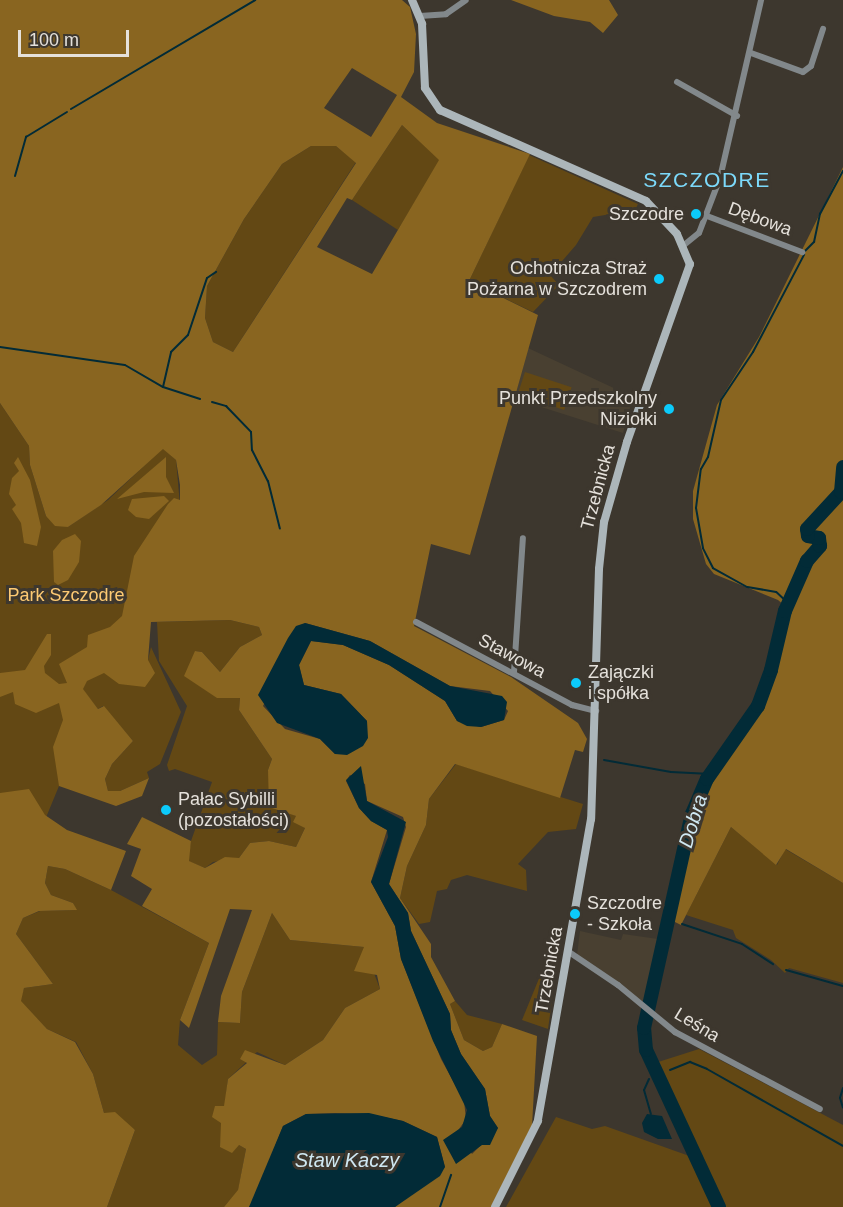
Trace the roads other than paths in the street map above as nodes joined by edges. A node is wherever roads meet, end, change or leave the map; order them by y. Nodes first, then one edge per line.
1 (412, 0) edge
2 (466, 0) edge
3 (761, 0) edge
4 (420, 16) junction
5 (823, 29) dead end
6 (751, 53) junction
7 (677, 82) dead end
8 (737, 116) junction
9 (707, 216) junction
10 (684, 245) junction
11 (802, 252) dead end
12 (523, 538) dead end
13 (416, 622) dead end
14 (514, 672) junction
15 (596, 711) junction
16 (569, 952) junction
17 (820, 1109) dead end
18 (495, 1207) edge

1 - 4 street
2 - 4 street
3 - 6 street
4 - 10 street
5 - 6 street
6 - 8 street
7 - 8 street
8 - 9 street
9 - 10 street
9 - 11 street, Dębowa
10 - 15 street, Trzebnicka
12 - 14 street
13 - 14 street, Stawowa
14 - 15 street, Stawowa
15 - 16 street, Trzebnicka
16 - 17 street, Leśna
16 - 18 street, Trzebnicka

